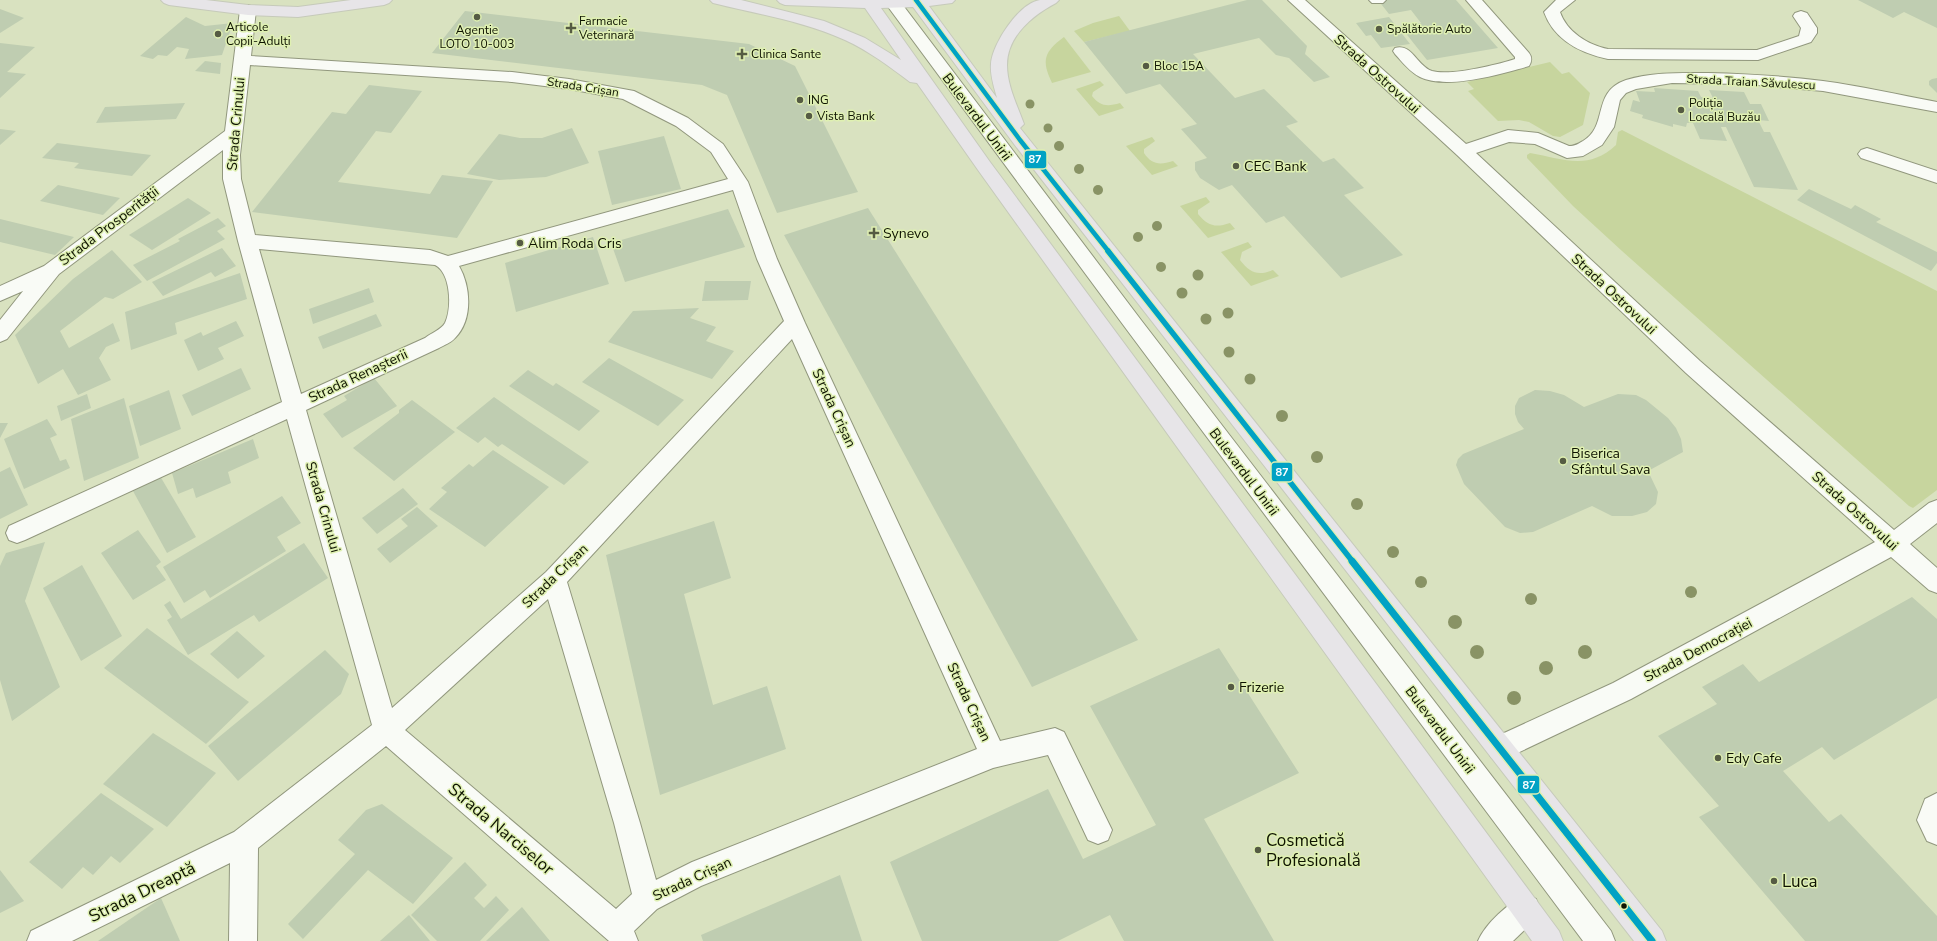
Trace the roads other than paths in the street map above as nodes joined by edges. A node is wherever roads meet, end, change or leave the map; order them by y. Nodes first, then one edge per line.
1 (169, 0) edge
2 (266, 0) edge
3 (384, 0) edge
4 (718, 0) edge
5 (785, 0) edge
6 (947, 0) edge
7 (1051, 0) edge
8 (1296, 0) edge
9 (1474, 0) edge
10 (1567, 0) edge
11 (917, 1) edge
12 (868, 2) edge
13 (892, 2) edge
14 (343, 3) edge
15 (248, 10) junction
16 (1801, 16) dead end
17 (1401, 51) dead end
18 (1598, 52) junction
19 (242, 60) junction
20 (1621, 75) junction
21 (926, 84) junction
22 (1937, 107) edge
23 (233, 134) junction
24 (1020, 140) junction
25 (1463, 151) junction
26 (1867, 154) dead end
27 (1937, 177) edge
28 (739, 182) junction
29 (247, 241) junction
30 (447, 262) junction
31 (52, 269) junction
32 (0, 294) edge
33 (795, 323) junction
34 (0, 334) edge
35 (295, 405) junction
36 (1937, 510) edge
37 (17, 533) dead end
38 (1893, 544) junction
39 (554, 579) junction
40 (1937, 583) edge
41 (386, 730) junction
42 (1500, 748) junction
43 (993, 754) junction
44 (1937, 806) edge
45 (1098, 830) dead end
46 (1937, 831) edge
47 (244, 842) junction
48 (647, 899) junction
49 (1526, 909) junction
50 (621, 934) edge
51 (41, 941) edge
52 (243, 941) edge
53 (1492, 941) edge
54 (1549, 941) edge
55 (1601, 941) edge
56 (1652, 941) edge

1 - 15 main road
2 - 15 main road
3 - 14 main road
4 - 21 main road
5 - 12 main road
6 - 11 main road
7 - 24 main road
8 - 25 street, Strada Ostrovului
9 - 17 street
10 - 18 street
11 - 13 main road
11 - 24 main road, Bulevardul Unirii
12 - 13 main road
12 - 21 main road, Bulevardul Unirii
13 - 55 street, Bulevardul Unirii
14 - 15 main road
15 - 19 street, Strada Crinului
16 - 18 street
18 - 20 street
19 - 23 street, Strada Crinului
19 - 28 street, Strada Crișan
20 - 22 street, Strada Traian Săvulescu
20 - 25 street, Strada Traian Săvulescu
21 - 49 main road, Bulevardul Unirii
23 - 29 street, Strada Crinului
23 - 31 street, Strada Prosperității
24 - 42 main road, Bulevardul Unirii
25 - 38 street, Strada Ostrovului
26 - 27 street
28 - 30 street
28 - 33 street, Strada Crișan
29 - 30 street
29 - 35 street, Strada Crinului
30 - 35 street, Strada Renașterii
31 - 32 street
31 - 34 street, Strada Prosperității
33 - 39 street, Strada Crișan
33 - 43 street, Strada Crișan
35 - 37 street, Strada Renașterii
35 - 41 street, Strada Crinului
36 - 38 street, Strada Democrației
38 - 40 street, Strada Ostrovului
38 - 42 street, Strada Democrației
39 - 41 street, Strada Crișan
39 - 48 street
41 - 47 street
41 - 50 street, Strada Narciselor
42 - 56 main road, Bulevardul Unirii
43 - 45 street
43 - 48 street, Strada Crișan
44 - 46 street
47 - 51 street, Strada Dreaptă
47 - 52 street
48 - 50 street, Strada Crișan
49 - 53 street
49 - 54 main road, Bulevardul Unirii

